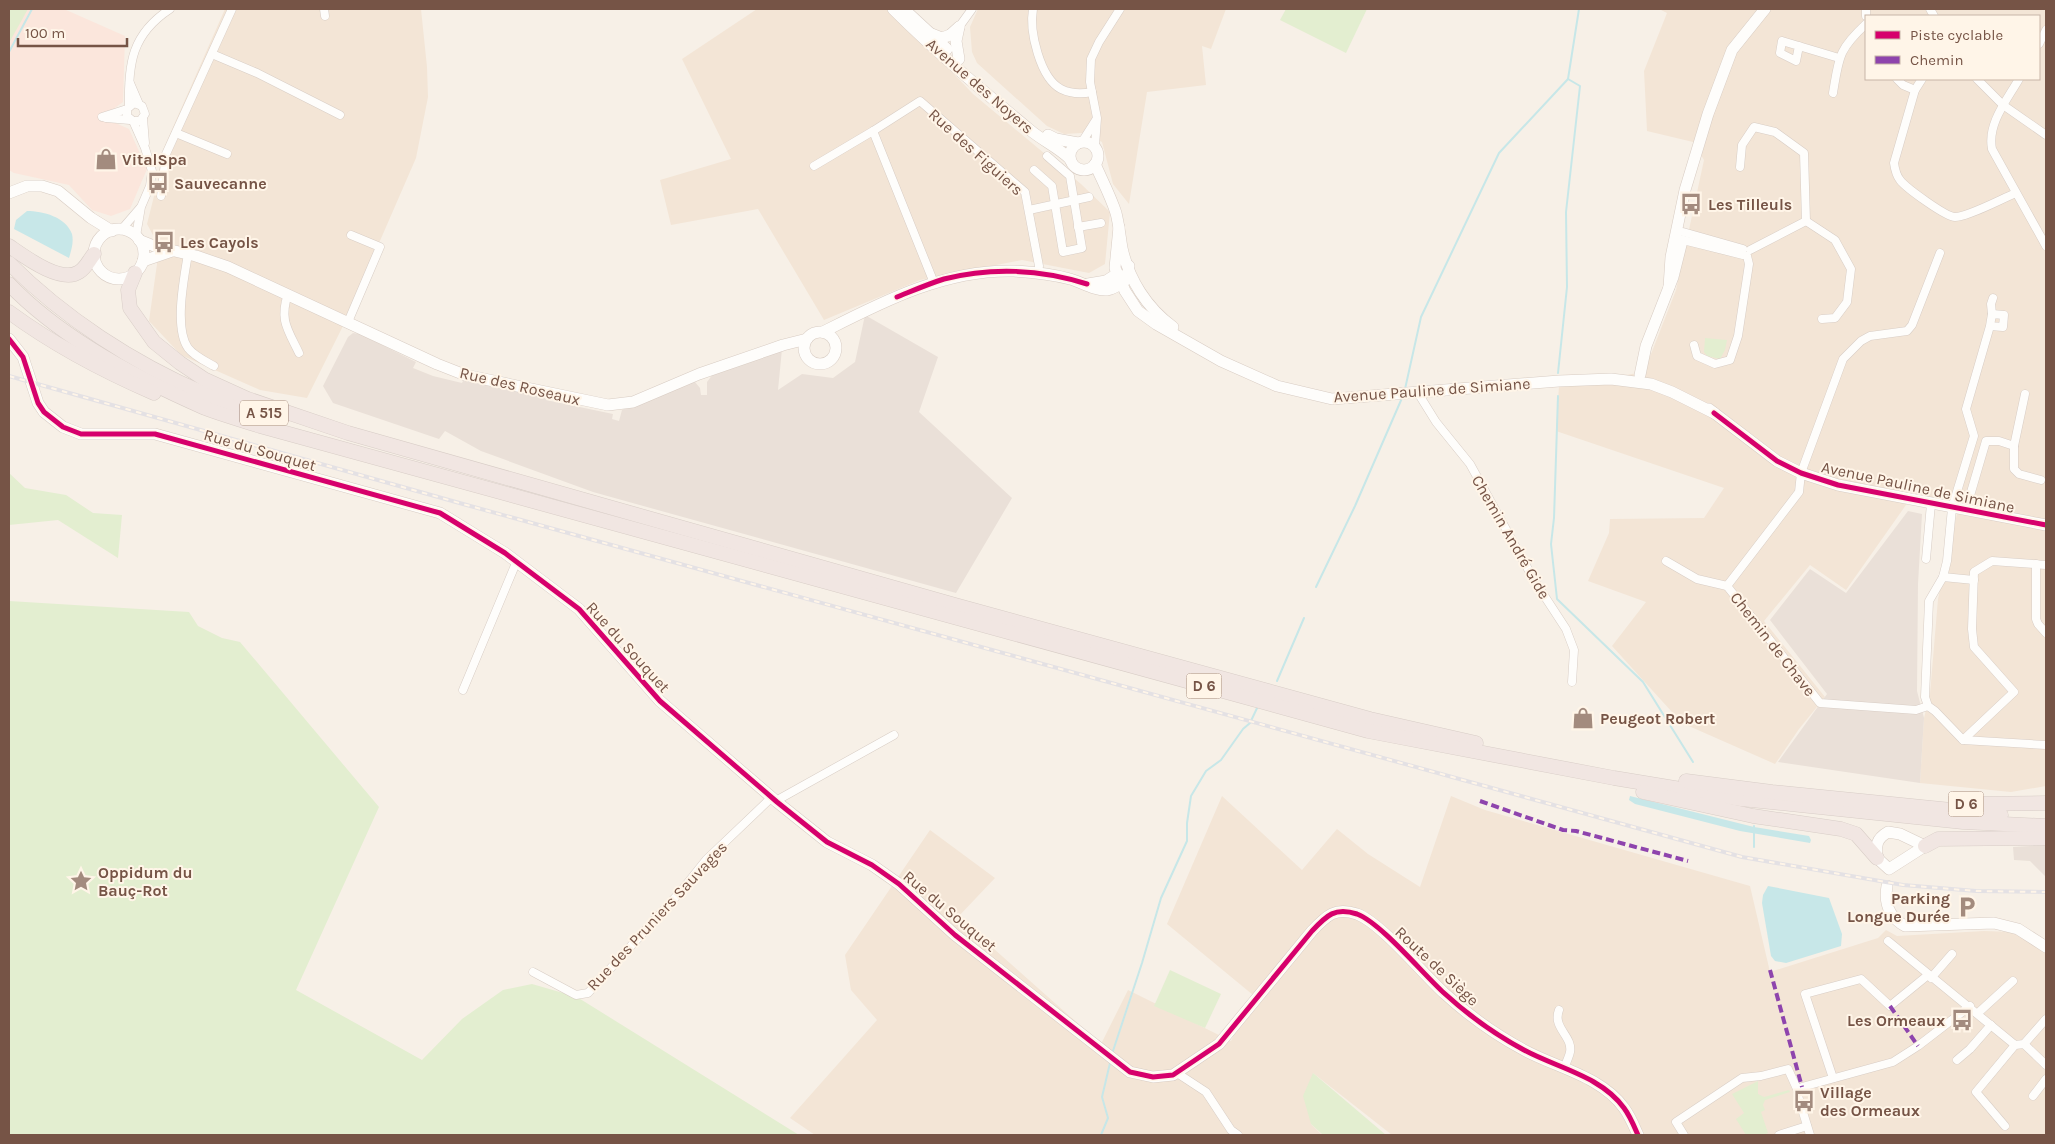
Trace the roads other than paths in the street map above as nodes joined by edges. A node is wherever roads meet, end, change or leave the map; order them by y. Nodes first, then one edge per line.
1 (170, 9) edge
2 (232, 9) edge
3 (893, 9) edge
4 (903, 9) edge
5 (972, 9) edge
6 (1033, 9) edge
7 (1120, 9) edge
8 (1765, 9) edge
9 (1865, 25) edge
10 (959, 27) junction
11 (2046, 30) edge
12 (924, 34) junction
13 (956, 41) junction
14 (2040, 42) edge
15 (1799, 46) dead end
16 (945, 47) junction
17 (212, 54) junction
18 (1839, 58) junction
19 (959, 59) junction
20 (129, 79) junction
21 (1898, 80) edge
22 (1921, 80) edge
23 (1978, 80) edge
24 (2018, 80) edge
25 (1915, 90) junction
26 (1092, 92) junction
27 (1833, 93) dead end
28 (139, 104) junction
29 (2003, 105) junction
30 (128, 107) junction
31 (340, 115) dead end
32 (143, 118) junction
33 (1097, 118) junction
34 (131, 120) junction
35 (874, 131) junction
36 (176, 133) junction
37 (2046, 135) edge
38 (1080, 143) junction
39 (1094, 146) junction
40 (145, 148) junction
41 (227, 154) dead end
42 (1047, 156) dead end
43 (1070, 159) junction
44 (1095, 164) junction
45 (814, 166) dead end
46 (1740, 167) dead end
47 (1034, 170) dead end
48 (1084, 170) junction
49 (9, 193) edge
50 (2016, 193) junction
51 (1108, 195) junction
52 (161, 196) dead end
53 (1089, 198) dead end
54 (1073, 200) junction
55 (1054, 205) junction
56 (141, 207) junction
57 (1029, 210) junction
58 (91, 218) junction
59 (1806, 220) junction
60 (1100, 223) dead end
61 (1078, 227) junction
62 (1119, 227) junction
63 (117, 230) junction
64 (351, 235) dead end
65 (1679, 235) junction
66 (138, 238) junction
67 (100, 239) junction
68 (9, 246) edge
69 (2046, 246) edge
70 (172, 250) junction
71 (1746, 253) junction
72 (1940, 253) dead end
73 (94, 254) junction
74 (188, 254) junction
75 (143, 261) junction
76 (9, 263) edge
77 (1129, 266) junction
78 (135, 273) junction
79 (1038, 273) junction
80 (1122, 279) junction
81 (934, 283) junction
82 (9, 284) edge
83 (288, 294) junction
84 (1144, 297) junction
85 (1993, 298) dead end
86 (9, 312) edge
87 (1992, 314) junction
88 (1822, 319) dead end
89 (348, 322) junction
90 (1990, 326) junction
91 (828, 334) junction
92 (9, 339) edge
93 (806, 344) junction
94 (1694, 345) dead end
95 (299, 353) dead end
96 (1221, 361) junction
97 (214, 366) dead end
98 (1636, 378) junction
99 (1559, 381) junction
100 (2025, 394) dead end
101 (1412, 396) junction
102 (1974, 436) junction
103 (1986, 441) junction
104 (2014, 446) junction
105 (380, 459) junction
106 (1801, 477) junction
107 (2041, 480) dead end
108 (552, 492) junction
109 (1969, 499) dead end
110 (1931, 504) junction
111 (1952, 508) junction
112 (2046, 525) edge
113 (1926, 559) dead end
114 (1666, 561) dead end
115 (516, 563) junction
116 (2036, 564) junction
117 (2046, 565) edge
118 (1943, 577) junction
119 (1974, 580) junction
120 (1727, 586) junction
121 (2046, 633) edge
122 (1572, 682) dead end
123 (463, 690) dead end
124 (1928, 706) junction
125 (894, 735) dead end
126 (1963, 740) junction
127 (2046, 744) edge
128 (1465, 750) junction
129 (774, 800) junction
130 (1886, 803) junction
131 (2046, 803) edge
132 (2046, 816) edge
133 (2046, 826) edge
134 (2046, 838) edge
135 (1925, 846) junction
136 (1878, 858) junction
137 (1888, 878) junction
138 (1888, 941) dead end
139 (2046, 947) edge
140 (1952, 954) dead end
141 (533, 972) dead end
142 (1930, 976) junction
143 (2013, 982) dead end
144 (1970, 1006) junction
145 (1559, 1010) dead end
146 (1978, 1013) junction
147 (2046, 1019) edge
148 (1991, 1025) junction
149 (2020, 1045) junction
150 (1112, 1057) joint
151 (1957, 1060) dead end
152 (2046, 1065) edge
153 (1564, 1068) junction
154 (1177, 1073) junction
155 (1833, 1078) junction
156 (2046, 1079) edge
157 (1798, 1091) junction
158 (2033, 1096) dead end
159 (1807, 1126) junction
160 (2005, 1126) dead end
161 (1238, 1135) edge
162 (1638, 1135) edge
163 (1684, 1135) edge
164 (1779, 1135) edge
165 (1810, 1135) edge

1 - 20 street
2 - 17 street
3 - 12 street, Avenue des Noyers
4 - 12 street, Avenue des Noyers
5 - 10 street
6 - 26 street
7 - 26 street
8 - 65 street
9 - 18 street
10 - 12 street
10 - 13 street
11 - 14 street
12 - 16 street, Avenue des Noyers
12 - 43 street, Avenue des Noyers
13 - 16 street
13 - 19 street
15 - 18 street
16 - 19 street, Avenue des Noyers
17 - 31 street
17 - 36 street
18 - 27 street
19 - 38 street, Avenue des Noyers
20 - 28 street
20 - 30 street
21 - 25 street
22 - 25 street
23 - 29 street
24 - 29 street
25 - 50 street
26 - 33 street
28 - 30 street
28 - 32 street
29 - 37 street
29 - 50 street
30 - 34 street
30 - 34 street
32 - 34 street
32 - 40 street
33 - 38 street
33 - 39 street
34 - 40 street
35 - 45 street
35 - 57 street, Rue des Figuiers
35 - 81 street
36 - 41 street
36 - 52 street
38 - 39 street
38 - 43 street
39 - 44 street
40 - 56 street
42 - 54 street
43 - 48 street
44 - 48 street
44 - 51 street
46 - 59 street
47 - 55 street
48 - 51 street
49 - 58 street
50 - 69 street
51 - 62 street
53 - 54 street
54 - 55 street
54 - 61 street
55 - 57 street
55 - 61 street
56 - 63 street
56 - 66 street
57 - 79 street, Rue des Figuiers
58 - 63 street
58 - 67 street
59 - 71 street
59 - 88 street
60 - 61 street
62 - 77 street
62 - 80 street
63 - 66 street
63 - 67 street
64 - 89 street
65 - 71 street
65 - 98 street
66 - 70 street, Rue des Roseaux
66 - 75 street
67 - 73 street
68 - 73 highway
70 - 74 street, Rue des Roseaux
70 - 75 street
71 - 94 street
72 - 106 street, Chemin de Chave
73 - 78 street
74 - 83 street, Rue des Roseaux
74 - 97 street
75 - 78 street
76 - 108 highway, A 515
77 - 80 street
77 - 84 street
78 - 108 highway
79 - 80 street
79 - 81 street
80 - 84 street
80 - 96 street, Avenue Pauline de Simiane
81 - 91 street
82 - 105 highway, A 515
83 - 89 street, Rue des Roseaux
83 - 95 street
84 - 96 street, Avenue Pauline de Simiane
85 - 87 street
86 - 105 highway
87 - 90 street
87 - 90 street
89 - 93 street, Rue des Roseaux
90 - 102 street
91 - 93 street, Rue des Roseaux
91 - 93 street
92 - 115 street, Rue du Souquet
96 - 101 street, Avenue Pauline de Simiane
98 - 99 street, Avenue Pauline de Simiane
98 - 99 street, Avenue Pauline de Simiane
98 - 106 street, Avenue Pauline de Simiane
99 - 101 street, Avenue Pauline de Simiane
100 - 104 street
101 - 122 street, Chemin André Gide
102 - 103 street
102 - 111 street
103 - 104 street
103 - 109 street
104 - 107 street
105 - 128 highway, D 6
106 - 110 street, Avenue Pauline de Simiane
106 - 120 street, Chemin de Chave
108 - 130 highway, D 6
110 - 111 street, Avenue Pauline de Simiane
110 - 113 street
111 - 112 street, Avenue Pauline de Simiane
111 - 118 street
114 - 120 street, Chemin de Chave
115 - 123 street
115 - 129 street, Rue du Souquet
116 - 117 street
116 - 119 street
116 - 121 street
118 - 119 street
118 - 124 street
119 - 126 street
120 - 124 street, Chemin de Chave
124 - 126 street
125 - 129 street, Rue des Pruniers Sauvages
126 - 127 street
128 - 133 highway, D 6
128 - 136 highway
129 - 141 street, Rue des Pruniers Sauvages
129 - 150 street, Rue du Souquet
130 - 131 highway, D 6
130 - 132 highway, D 6
134 - 135 highway
135 - 136 street
135 - 137 street
136 - 137 street
137 - 139 street
138 - 142 street
140 - 142 street
142 - 144 street
142 - 155 street
143 - 146 street
144 - 146 street
144 - 155 street
145 - 153 street
146 - 148 street
147 - 149 street
148 - 149 street
148 - 151 street
149 - 152 street
149 - 160 street
150 - 154 street, Route de Siège
153 - 154 street, Route de Siège
153 - 162 street, Route de Siège
154 - 161 street
155 - 157 street
156 - 158 street
157 - 159 street
157 - 163 street
159 - 164 street
159 - 165 street

